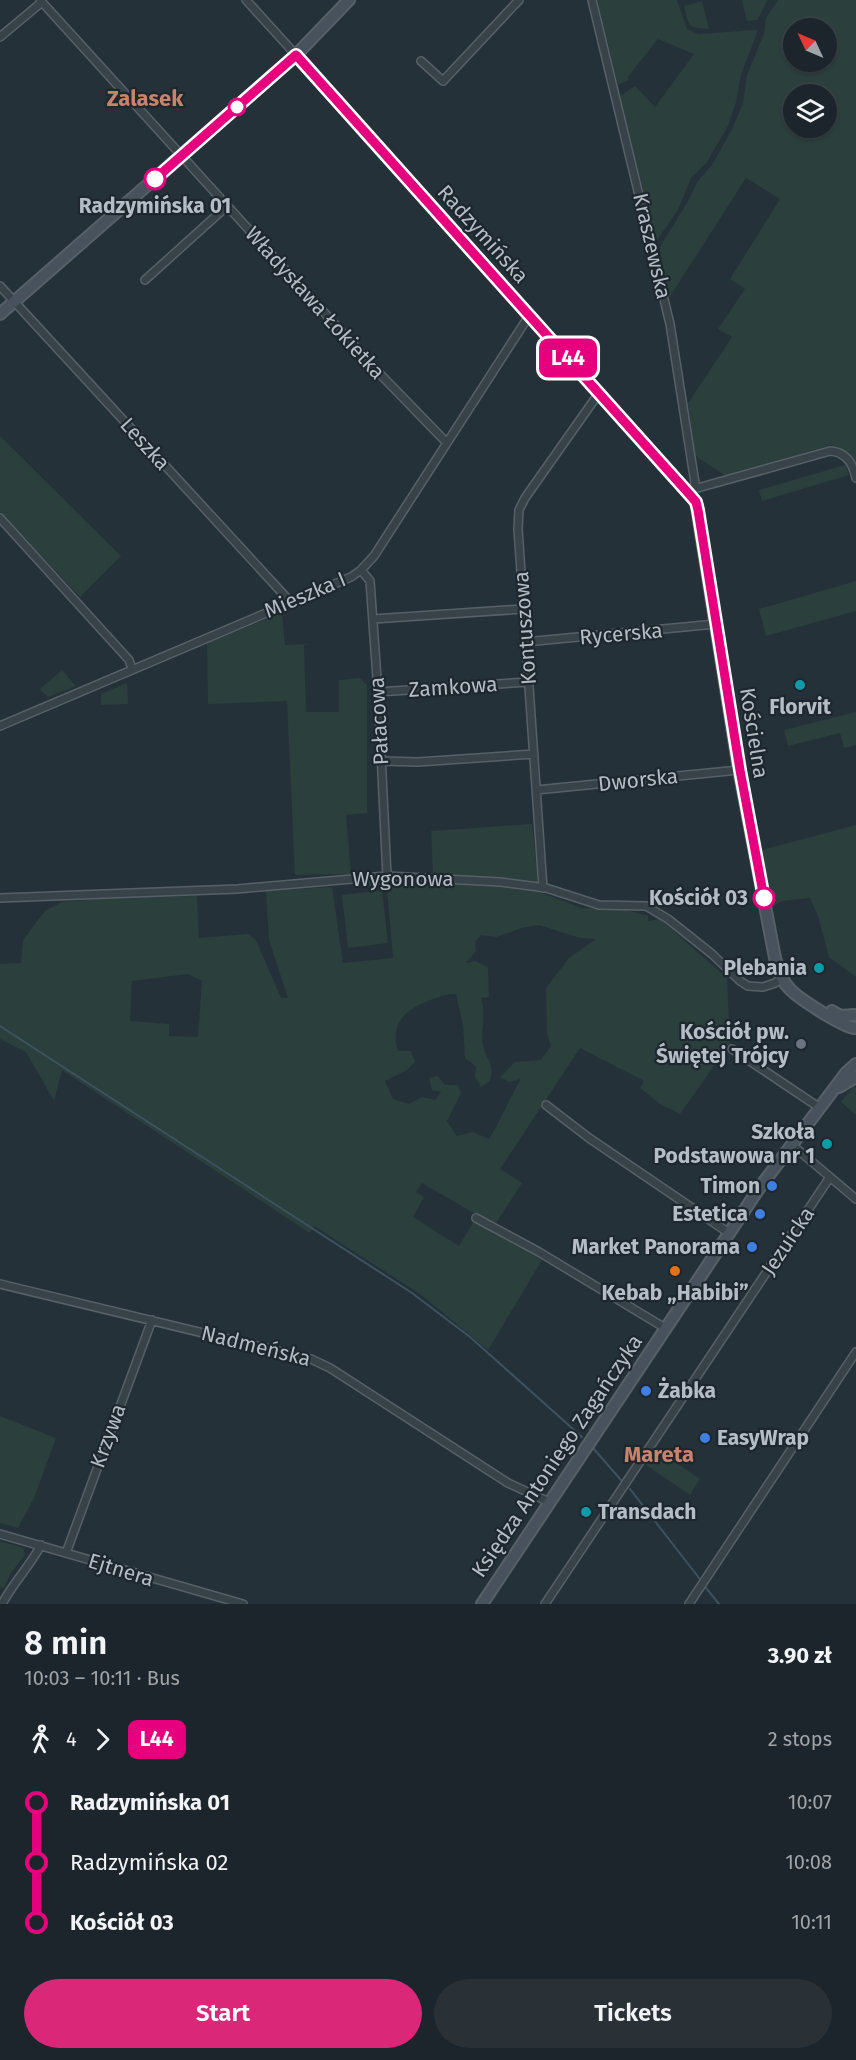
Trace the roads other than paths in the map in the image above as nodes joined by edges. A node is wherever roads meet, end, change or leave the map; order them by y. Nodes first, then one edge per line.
1 (246, 0) edge
2 (349, 0) edge
3 (519, 0) edge
4 (592, 0) edge
5 (41, 1) edge
6 (0, 37) edge
7 (296, 55) junction
8 (421, 61) dead end
9 (181, 155) junction
10 (227, 206) junction
11 (145, 280) dead end
12 (0, 286) edge
13 (15, 302) junction
14 (0, 314) edge
15 (531, 316) junction
16 (599, 393) junction
17 (447, 443) junction
18 (856, 478) edge
19 (692, 492) junction
20 (0, 518) edge
21 (361, 570) junction
22 (288, 603) junction
23 (523, 609) junction
24 (373, 619) junction
25 (716, 624) junction
26 (525, 642) junction
27 (132, 669) junction
28 (528, 682) junction
29 (378, 692) junction
30 (0, 726) edge
31 (534, 754) junction
32 (381, 761) junction
33 (740, 770) junction
34 (536, 790) junction
35 (387, 876) junction
36 (543, 888) junction
37 (0, 898) edge
38 (778, 980) junction
39 (855, 1014) edge
40 (855, 1029) edge
41 (732, 1049) dead end
42 (856, 1064) edge
43 (856, 1077) edge
44 (830, 1095) junction
45 (546, 1105) dead end
46 (820, 1108) junction
47 (791, 1144) junction
48 (830, 1177) junction
49 (856, 1199) edge
50 (476, 1218) dead end
51 (729, 1233) junction
52 (0, 1284) edge
53 (152, 1320) junction
54 (665, 1328) junction
55 (856, 1352) edge
56 (549, 1502) junction
57 (0, 1534) edge
58 (41, 1545) junction
59 (66, 1553) junction
60 (2, 1604) edge
61 (243, 1604) edge
62 (482, 1604) edge
63 (545, 1604) edge
64 (689, 1604) edge

1 - 7 street, Radzymińska
2 - 7 street
3 - 8 street
4 - 19 street, Kraszewska
5 - 6 street
5 - 9 street, Władysława Łokietka
7 - 9 street
7 - 15 street, Radzymińska
9 - 10 street, Władysława Łokietka
9 - 13 street
10 - 11 street
10 - 17 street, Władysława Łokietka
12 - 13 street, Leszka
13 - 14 street
13 - 22 street, Leszka
15 - 16 street, Radzymińska
15 - 17 street, Mieszka I
16 - 19 street, Radzymińska
16 - 23 street, Kontuszowa
17 - 21 street, Mieszka I
18 - 19 street
19 - 25 street, Kościelna
20 - 27 street
21 - 22 street, Mieszka I
21 - 24 street, Pałacowa
22 - 27 street, Mieszka I
23 - 24 street
23 - 26 street, Kontuszowa
24 - 29 street, Pałacowa
25 - 26 street, Rycerska
25 - 33 street, Kościelna
26 - 28 street, Kontuszowa
27 - 30 street, Mieszka I
28 - 29 street, Zamkowa
28 - 31 street, Kontuszowa
29 - 32 street, Pałacowa
31 - 32 street
31 - 34 street, Kontuszowa
32 - 35 street, Pałacowa
33 - 34 street, Dworska
33 - 38 street, Kościelna
34 - 36 street, Kontuszowa
35 - 36 street, Wygonowa
35 - 37 street, Wygonowa
36 - 38 street, Wygonowa
38 - 39 street
38 - 40 street, Kościelna
39 - 40 street
41 - 46 street
42 - 44 street, Księdza Antoniego Zagańczyka
43 - 44 street, Księdza Antoniego Zagańczyka
44 - 46 street, Księdza Antoniego Zagańczyka
45 - 51 street
46 - 47 street, Księdza Antoniego Zagańczyka
47 - 48 street
47 - 51 street, Księdza Antoniego Zagańczyka
48 - 49 street
48 - 63 street, Jezuicka
50 - 54 street
51 - 54 street, Księdza Antoniego Zagańczyka
52 - 53 street, Nadmeńska
53 - 56 street, Nadmeńska
53 - 59 street, Krzywa
54 - 56 street, Księdza Antoniego Zagańczyka
55 - 64 street
56 - 62 street, Księdza Antoniego Zagańczyka
57 - 58 street, Ejtnera
58 - 59 street, Ejtnera
58 - 60 street
59 - 61 street, Ejtnera

